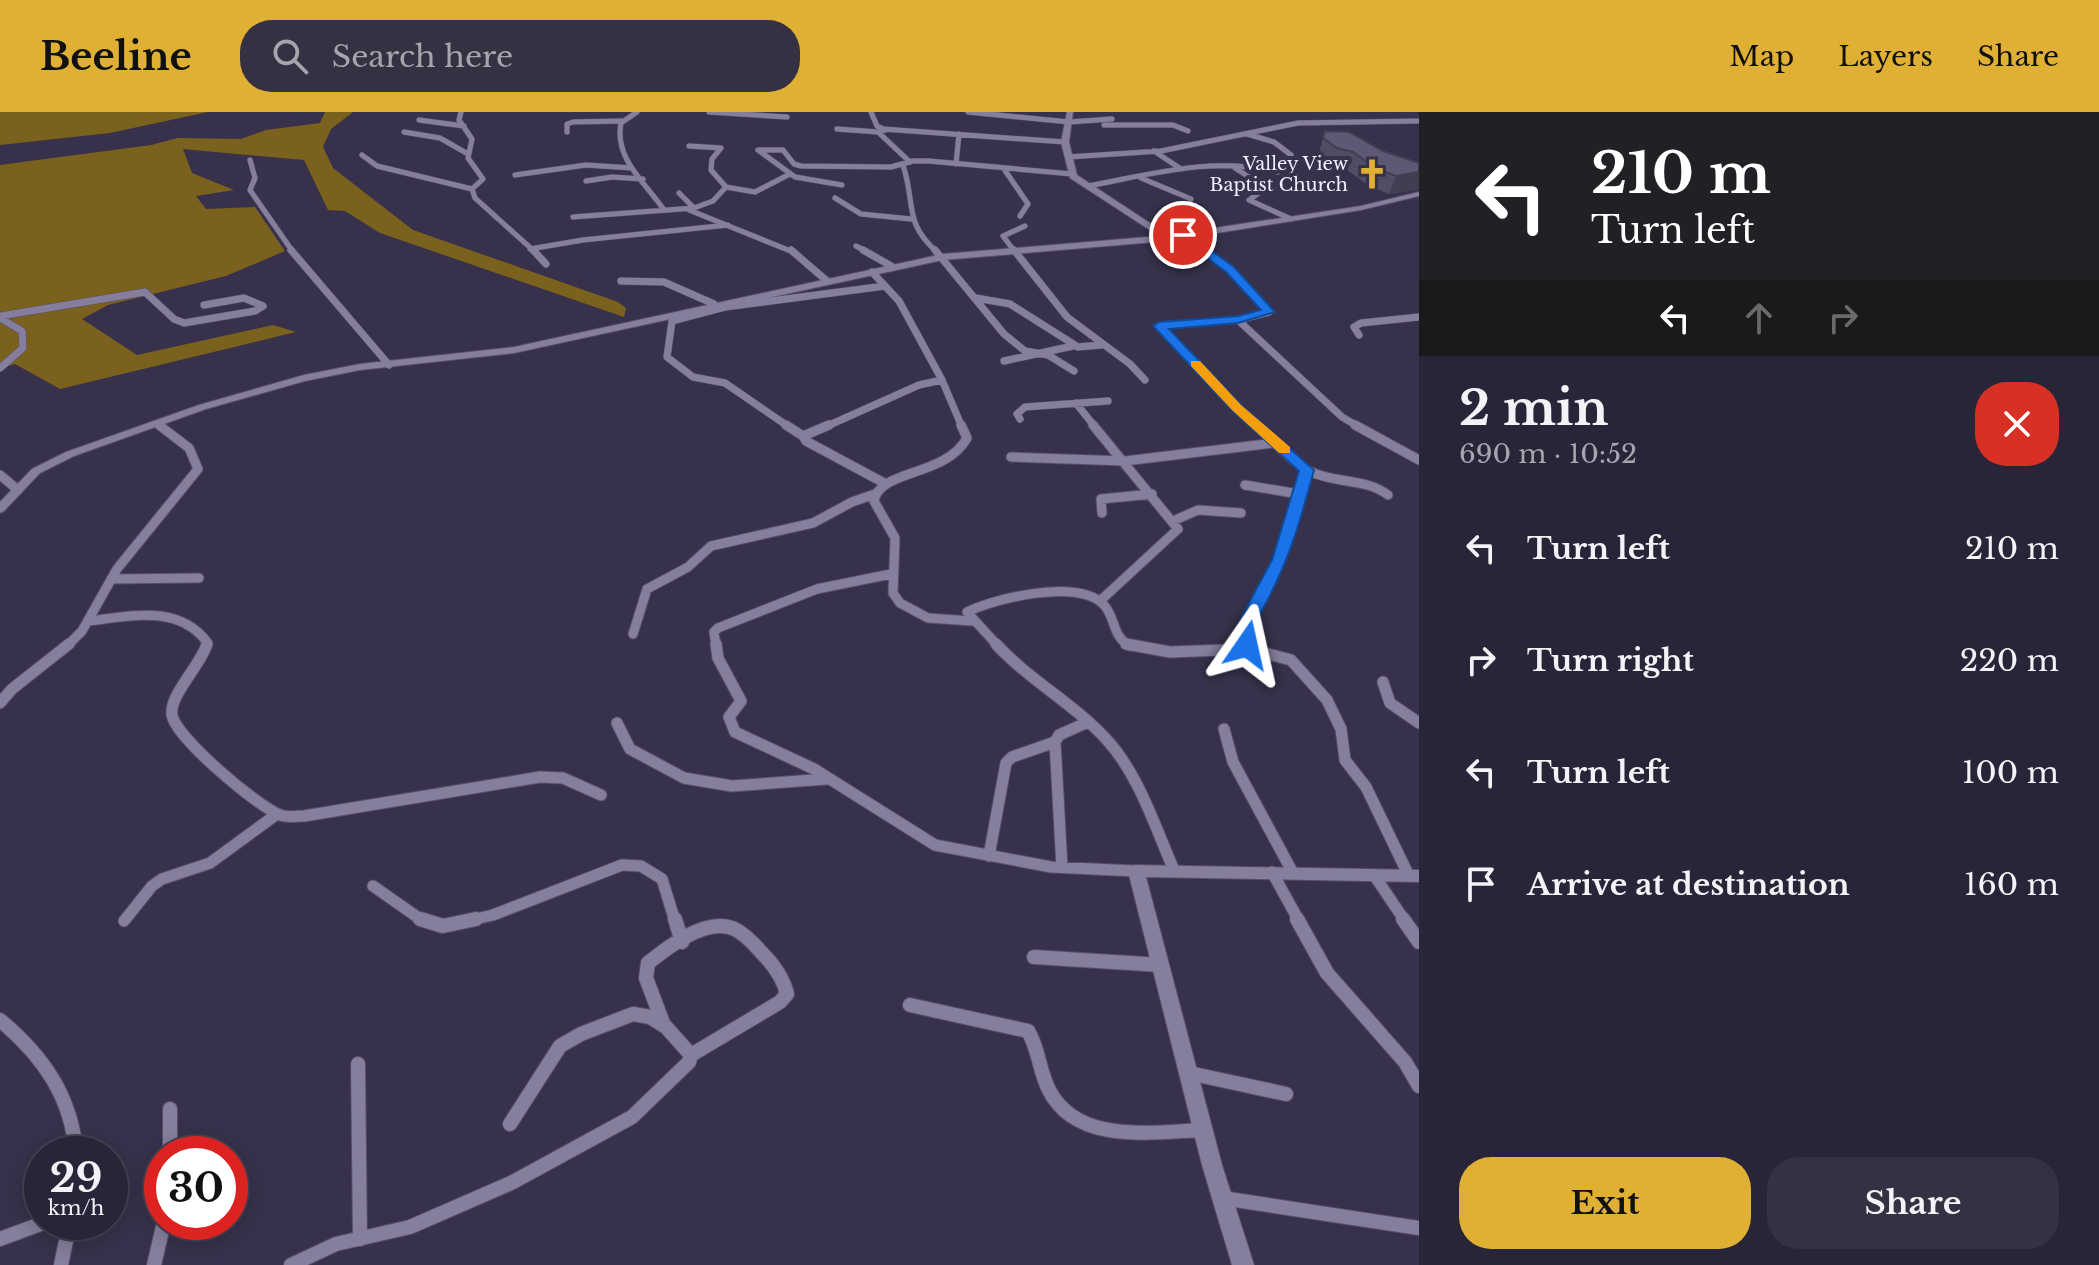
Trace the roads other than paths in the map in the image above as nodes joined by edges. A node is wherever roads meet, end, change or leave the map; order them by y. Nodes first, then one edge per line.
1 (461, 112) edge
2 (636, 112) edge
3 (709, 112) edge
4 (871, 112) edge
5 (968, 112) edge
6 (1070, 112) edge
7 (1340, 112) edge
8 (787, 117) dead end
9 (1112, 119) dead end
10 (419, 120) dead end
11 (624, 120) junction
12 (1354, 121) junction
13 (1419, 121) edge
14 (1069, 123) junction
15 (464, 126) junction
16 (837, 129) dead end
17 (887, 130) junction
18 (1188, 131) dead end
19 (404, 132) dead end
20 (567, 132) dead end
21 (878, 132) junction
22 (959, 134) junction
23 (1245, 134) junction
24 (1065, 142) junction
25 (689, 146) dead end
26 (1154, 151) junction
27 (468, 154) junction
28 (362, 155) dead end
29 (1291, 155) dead end
30 (1068, 157) junction
31 (250, 160) dead end
32 (906, 164) junction
33 (956, 164) junction
34 (1222, 165) junction
35 (632, 168) junction
36 (1004, 169) junction
37 (1181, 169) junction
38 (1278, 172) dead end
39 (790, 174) junction
40 (1072, 174) junction
41 (515, 175) dead end
42 (1140, 178) junction
43 (643, 179) junction
44 (1256, 180) junction
45 (586, 181) dead end
46 (842, 185) dead end
47 (1088, 186) junction
48 (726, 187) junction
49 (472, 189) junction
50 (1215, 189) dead end
51 (679, 193) dead end
52 (1417, 194) edge
53 (835, 198) dead end
54 (1191, 199) dead end
55 (690, 209) junction
56 (664, 210) junction
57 (1020, 216) dead end
58 (573, 217) dead end
59 (911, 219) junction
60 (1291, 219) junction
61 (728, 225) junction
62 (1025, 226) dead end
63 (1183, 235) junction
64 (1167, 238) junction
65 (856, 246) dead end
66 (530, 249) junction
67 (1015, 250) junction
68 (943, 257) junction
69 (546, 264) dead end
70 (893, 267) junction
71 (872, 272) junction
72 (621, 281) dead end
73 (827, 281) junction
74 (885, 286) junction
75 (976, 298) junction
76 (714, 304) junction
77 (204, 305) dead end
78 (0, 317) edge
79 (1419, 317) edge
80 (1238, 320) junction
81 (1359, 335) dead end
82 (1075, 345) junction
83 (1101, 345) junction
84 (1039, 353) junction
85 (1004, 361) dead end
86 (389, 365) junction
87 (0, 368) edge
88 (1074, 371) dead end
89 (942, 380) junction
90 (1145, 380) dead end
91 (1108, 401) dead end
92 (1076, 403) junction
93 (1020, 419) dead end
94 (158, 424) junction
95 (803, 436) junction
96 (1274, 443) junction
97 (1011, 457) dead end
98 (1419, 460) edge
99 (1125, 461) junction
100 (1307, 470) junction
101 (0, 475) edge
102 (886, 484) junction
103 (1245, 485) dead end
104 (18, 490) junction
105 (875, 494) junction
106 (1152, 494) junction
107 (1299, 494) junction
108 (1388, 495) dead end
109 (0, 509) edge
110 (1102, 513) dead end
111 (1241, 513) dead end
112 (1173, 521) junction
113 (891, 574) junction
114 (199, 578) dead end
115 (111, 579) junction
116 (1100, 601) junction
117 (89, 621) junction
118 (972, 621) junction
119 (633, 634) dead end
120 (1251, 649) junction
121 (1383, 682) dead end
122 (0, 703) edge
123 (1088, 722) junction
124 (617, 723) dead end
125 (1419, 723) edge
126 (1224, 729) dead end
127 (1055, 742) junction
128 (827, 779) junction
129 (601, 795) dead end
130 (277, 814) junction
131 (989, 856) junction
132 (1062, 867) junction
133 (1174, 870) junction
134 (1136, 871) junction
135 (1272, 872) junction
136 (1293, 873) junction
137 (1374, 875) junction
138 (1414, 876) edge
139 (373, 886) dead end
140 (124, 921) dead end
141 (682, 942) junction
142 (1419, 942) edge
143 (1034, 957) dead end
144 (1161, 965) junction
145 (910, 1005) dead end
146 (0, 1020) edge
147 (663, 1023) junction
148 (691, 1055) junction
149 (358, 1064) dead end
150 (1189, 1073) junction
151 (1419, 1086) edge
152 (1286, 1094) dead end
153 (170, 1109) dead end
154 (510, 1124) dead end
155 (1203, 1130) junction
156 (73, 1136) edge
157 (170, 1136) edge
158 (1222, 1198) junction
159 (1419, 1228) edge
160 (24, 1230) edge
161 (0, 1239) edge
162 (360, 1239) junction
163 (66, 1240) edge
164 (160, 1240) edge
165 (302, 1263) edge
166 (61, 1265) edge
167 (154, 1265) edge
168 (1243, 1265) edge

1 - 15 street
2 - 11 street
3 - 8 street
4 - 17 street
5 - 14 street
6 - 14 main road
7 - 12 street
9 - 14 street
10 - 15 street
11 - 20 street
11 - 35 street
12 - 13 street
12 - 23 street
14 - 18 street
14 - 24 main road
15 - 27 street
16 - 21 street
17 - 21 street
17 - 22 street
19 - 27 street
21 - 32 street
22 - 24 street
22 - 33 street
23 - 26 street
23 - 29 street
24 - 30 main road
25 - 48 street
26 - 30 street
26 - 37 street
27 - 49 street
28 - 49 street
30 - 40 main road
31 - 86 street
32 - 33 street
32 - 39 street
32 - 59 street
33 - 36 street
34 - 37 street
34 - 38 street
34 - 44 street
35 - 41 street
35 - 43 street
36 - 40 street
36 - 57 street
37 - 42 street
39 - 46 street
39 - 48 street
40 - 47 main road
42 - 47 street
42 - 54 street
43 - 45 street
43 - 56 street
44 - 50 street
44 - 60 street
47 - 64 main road
48 - 55 street
49 - 66 street
51 - 55 street
52 - 60 main road
53 - 59 street
55 - 56 street
55 - 61 street
56 - 58 street
59 - 68 street
60 - 63 main road
61 - 66 street
61 - 73 street
62 - 67 street
63 - 64 main road
63 - 80 street
64 - 67 main road
65 - 70 street
66 - 69 street
67 - 68 main road
67 - 83 street
68 - 70 main road
68 - 75 street
70 - 71 main road
71 - 73 main road
71 - 74 street
72 - 76 street
73 - 76 main road
74 - 89 street
74 - 95 street
75 - 82 street
75 - 84 street
76 - 86 main road
77 - 78 street
78 - 87 street
79 - 81 street
80 - 96 street
80 - 98 street
82 - 83 street
82 - 84 street
83 - 90 street
84 - 85 street
84 - 88 street
86 - 94 main road
89 - 95 street
89 - 102 street
91 - 92 street
92 - 93 street
92 - 99 street
94 - 104 main road
94 - 115 street
95 - 102 street
96 - 99 street
96 - 100 street
97 - 99 street
99 - 106 street
100 - 107 street
100 - 108 street
101 - 104 street
102 - 105 street
103 - 107 street
104 - 109 main road
105 - 113 street
105 - 119 street
106 - 110 street
106 - 112 street
107 - 120 street
111 - 112 street
112 - 116 street
113 - 118 street
113 - 128 street
114 - 115 street
115 - 117 street
116 - 118 street
116 - 120 street
117 - 122 street
117 - 130 street
118 - 123 street
120 - 138 street
121 - 125 street
123 - 127 street
123 - 133 street
124 - 128 street
126 - 136 street
127 - 131 street
127 - 132 street
128 - 131 street
129 - 130 street
130 - 140 street
131 - 132 street
132 - 134 street
133 - 134 main road
133 - 135 main road
134 - 144 main road
135 - 136 main road
135 - 151 street
136 - 137 main road
137 - 138 main road
137 - 142 street
139 - 141 street
141 - 147 street
141 - 148 street
143 - 144 street
144 - 150 main road
145 - 155 street
146 - 156 street
147 - 148 street
147 - 154 street
148 - 162 street
149 - 162 street
150 - 152 street
150 - 155 main road
153 - 157 street
155 - 158 main road
158 - 159 street
158 - 168 main road
160 - 161 street
162 - 165 street
163 - 166 street
164 - 167 street

